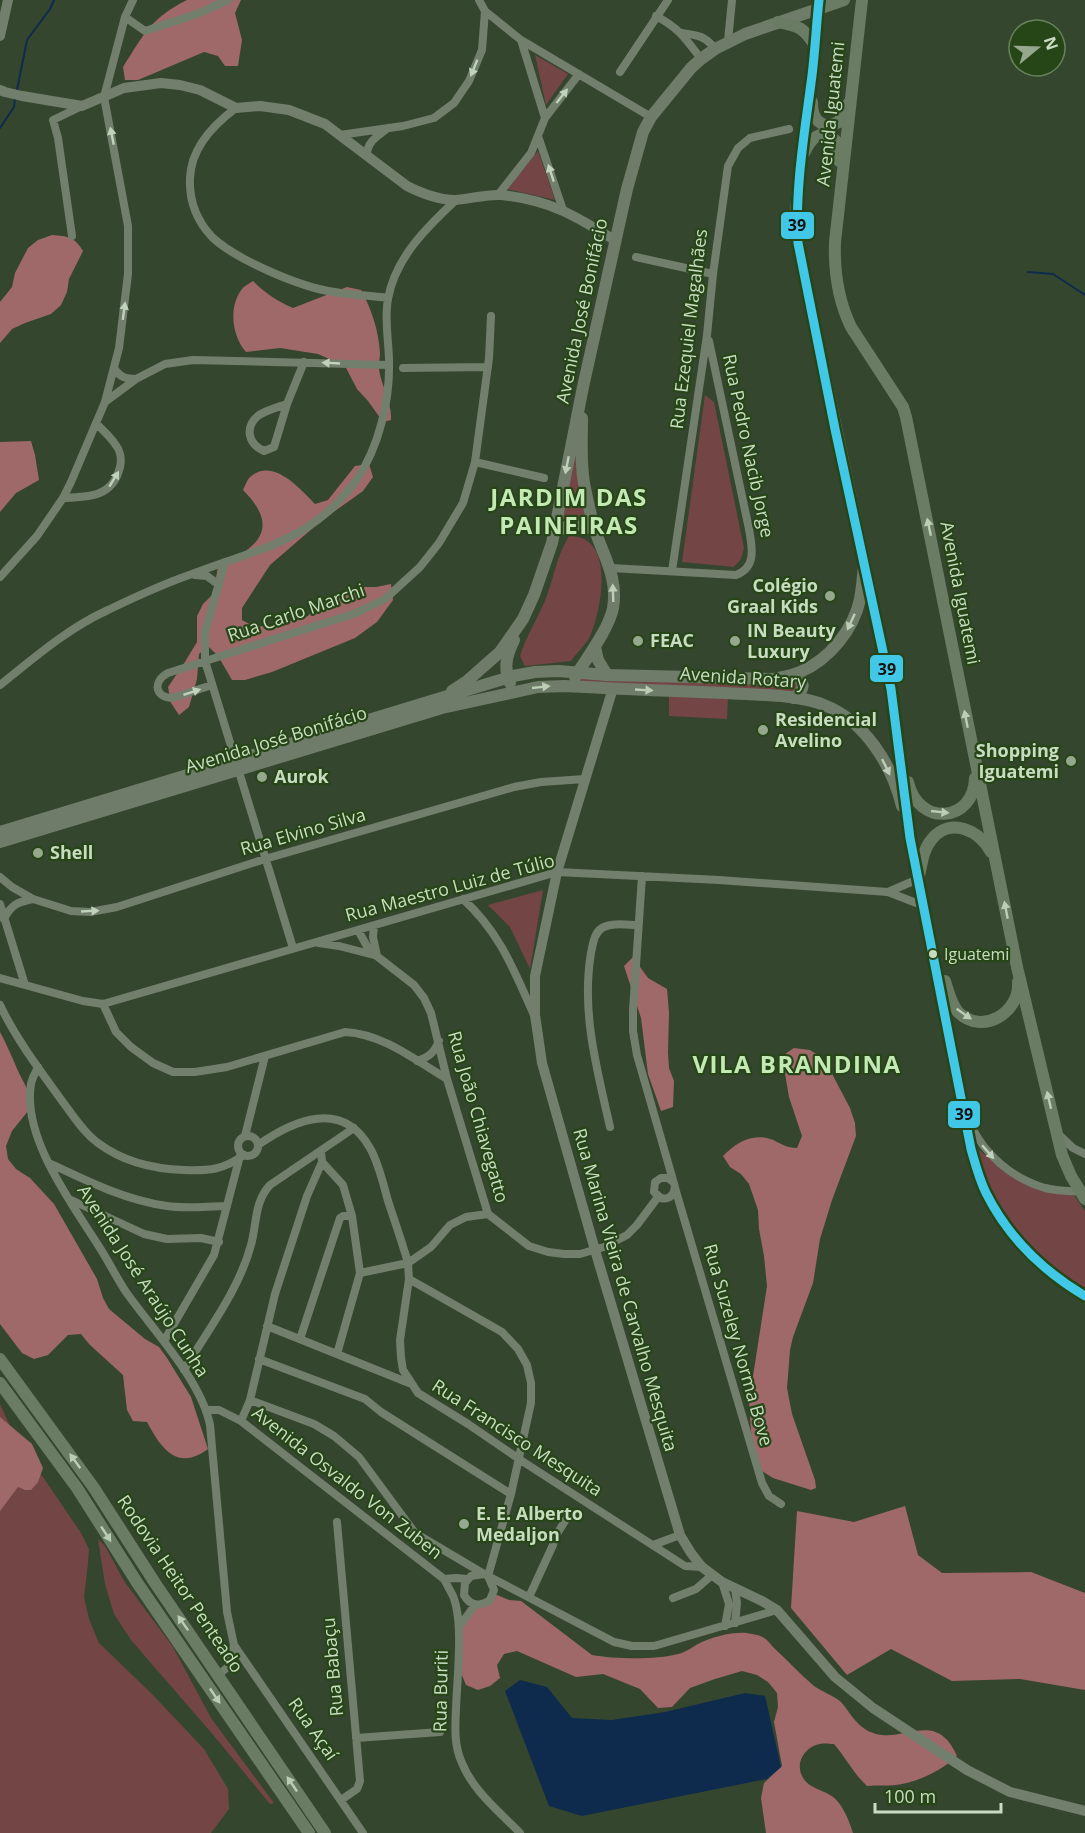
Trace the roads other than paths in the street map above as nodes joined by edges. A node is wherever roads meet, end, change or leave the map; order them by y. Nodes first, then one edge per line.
1 (8, 0) edge
2 (133, 0) edge
3 (228, 0) edge
4 (479, 0) edge
5 (668, 0) edge
6 (732, 0) edge
7 (844, 0) edge
8 (862, 0) edge
9 (819, 4) edge
10 (485, 11) junction
11 (656, 16) junction
12 (124, 17) junction
13 (499, 22) junction
14 (778, 22) junction
15 (484, 26) junction
16 (682, 33) junction
17 (0, 36) edge
18 (521, 40) junction
19 (728, 41) junction
20 (815, 46) junction
21 (715, 49) junction
22 (700, 59) junction
23 (620, 72) dead end
24 (579, 74) junction
25 (812, 80) junction
26 (2, 91) edge
27 (851, 95) junction
28 (104, 97) junction
29 (82, 106) junction
30 (236, 108) junction
31 (651, 117) junction
32 (545, 118) junction
33 (388, 128) junction
34 (789, 129) dead end
35 (340, 135) junction
36 (538, 136) junction
37 (367, 156) junction
38 (801, 158) junction
39 (841, 186) junction
40 (498, 195) junction
41 (456, 200) junction
42 (563, 210) junction
43 (72, 236) dead end
44 (616, 241) junction
45 (636, 257) dead end
46 (713, 274) junction
47 (388, 298) junction
48 (491, 316) dead end
49 (707, 335) junction
50 (304, 362) junction
51 (389, 365) junction
52 (488, 367) junction
53 (114, 368) junction
54 (403, 368) dead end
55 (136, 379) junction
56 (583, 387) junction
57 (105, 402) junction
58 (287, 404) junction
59 (96, 423) junction
60 (475, 462) junction
61 (544, 478) dead end
62 (63, 498) junction
63 (595, 530) junction
64 (554, 533) junction
65 (225, 562) junction
66 (864, 565) junction
67 (210, 567) junction
68 (611, 568) junction
69 (672, 571) junction
70 (221, 574) junction
71 (189, 575) junction
72 (0, 577) edge
73 (219, 585) junction
74 (522, 619) junction
75 (595, 648) junction
76 (205, 661) junction
77 (578, 672) junction
78 (794, 674) junction
79 (607, 675) junction
80 (508, 678) junction
81 (0, 685) edge
82 (212, 685) junction
83 (565, 686) junction
84 (613, 688) junction
85 (891, 689) junction
86 (516, 691) junction
87 (793, 699) junction
88 (435, 701) junction
89 (974, 758) junction
90 (238, 765) junction
91 (585, 779) junction
92 (0, 832) edge
93 (910, 838) junction
94 (0, 842) edge
95 (266, 859) junction
96 (997, 864) junction
97 (557, 872) junction
98 (642, 876) junction
99 (0, 877) edge
100 (918, 879) junction
101 (888, 892) junction
102 (33, 899) junction
103 (463, 899) junction
104 (0, 904) edge
105 (924, 906) junction
106 (4, 919) junction
107 (638, 925) junction
108 (374, 926) junction
109 (358, 930) junction
110 (313, 943) junction
111 (932, 944) junction
112 (292, 948) junction
113 (378, 956) junction
114 (1017, 967) junction
115 (516, 975) junction
116 (535, 976) junction
117 (0, 978) edge
118 (25, 985) junction
119 (103, 1004) junction
120 (0, 1005) edge
121 (535, 1015) junction
122 (439, 1041) junction
123 (265, 1056) junction
124 (417, 1062) junction
125 (38, 1067) junction
126 (447, 1079) junction
127 (962, 1100) junction
128 (251, 1111) junction
129 (610, 1127) dead end
130 (354, 1128) junction
131 (1056, 1131) junction
132 (245, 1136) junction
133 (256, 1141) junction
134 (321, 1151) junction
135 (1085, 1154) edge
136 (242, 1155) junction
137 (322, 1162) junction
138 (49, 1163) junction
139 (674, 1185) junction
140 (1085, 1192) edge
141 (658, 1197) junction
142 (69, 1199) junction
143 (1085, 1199) edge
144 (227, 1206) junction
145 (488, 1214) junction
146 (352, 1216) junction
147 (219, 1242) junction
148 (595, 1250) junction
149 (408, 1263) junction
150 (360, 1273) junction
151 (409, 1280) junction
152 (1085, 1296) edge
153 (267, 1326) junction
154 (300, 1339) junction
155 (164, 1341) junction
156 (337, 1354) junction
157 (0, 1359) edge
158 (259, 1359) junction
159 (184, 1370) junction
160 (0, 1383) edge
161 (409, 1383) junction
162 (250, 1400) junction
163 (207, 1410) junction
164 (241, 1421) junction
165 (519, 1458) junction
166 (511, 1494) junction
167 (781, 1504) dead end
168 (570, 1513) dead end
169 (337, 1522) dead end
170 (680, 1535) junction
171 (653, 1545) junction
172 (702, 1567) junction
173 (486, 1575) junction
174 (444, 1579) junction
175 (467, 1579) junction
176 (717, 1579) junction
177 (510, 1588) junction
178 (735, 1589) junction
179 (464, 1595) junction
180 (492, 1595) junction
181 (529, 1597) junction
182 (673, 1598) dead end
183 (476, 1605) junction
184 (456, 1607) junction
185 (777, 1610) junction
186 (735, 1623) junction
187 (725, 1626) junction
188 (459, 1627) junction
189 (234, 1645) junction
190 (218, 1675) junction
191 (440, 1732) dead end
192 (356, 1738) junction
193 (341, 1800) junction
194 (1085, 1811) edge
195 (309, 1833) edge
196 (325, 1833) edge
197 (363, 1833) edge
198 (520, 1833) edge

1 - 17 street
2 - 12 street
3 - 12 street
4 - 10 street
5 - 11 street
6 - 19 street
7 - 9 main road, Avenida José Bonifácio
8 - 27 main road, Avenida Iguatemi
9 - 14 main road, Avenida José Bonifácio
9 - 20 main road, Avenida Iguatemi
10 - 13 street
10 - 15 street
11 - 16 street
11 - 23 street
12 - 28 street
13 - 15 street
13 - 18 street
14 - 19 main road, Avenida José Bonifácio
14 - 20 main road
15 -> 33 street
16 - 21 street
16 - 22 street
18 - 24 street
18 - 32 street
19 - 21 main road, Avenida José Bonifácio
20 - 25 main road, Avenida Iguatemi
21 - 22 main road, Avenida José Bonifácio
22 - 31 main road, Avenida José Bonifácio
24 - 31 street
32 -> 24 street
25 - 27 main road
25 - 38 main road, Avenida Iguatemi
26 - 29 street
27 - 39 main road, Avenida Iguatemi
28 - 29 street
28 - 30 street
53 -> 28 street
29 - 43 street
30 - 35 street
30 - 47 street
31 - 44 main road, Avenida José Bonifácio
32 - 36 street
33 - 35 street
33 - 37 street
34 - 46 street, Rua Ezequiel Magalhães
35 - 37 street
36 - 40 street
42 -> 36 street
37 - 41 street
38 - 39 main road
38 - 66 main road, Avenida Iguatemi
89 -> 39 main road, Avenida Iguatemi
40 - 41 street
40 - 42 street
41 - 47 street
42 - 44 street
44 - 56 main road, Avenida José Bonifácio
45 - 46 street
46 - 49 street, Rua Ezequiel Magalhães
47 - 51 street
48 - 52 street, Rua Carlo Marchi
49 - 69 street, Rua Ezequiel Magalhães
49 - 69 street, Rua Pedro Nacib Jorge
51 -> 50 street
50 - 55 street
50 - 58 street
51 - 65 street
52 - 54 street
52 - 60 street, Rua Carlo Marchi
53 - 55 street
53 - 57 street
55 - 57 street
56 - 63 main road
56 -> 64 main road, Avenida José Bonifácio
57 - 59 street
58 - 58 street
59 - 62 street
62 -> 59 street
60 - 61 street
60 - 76 street, Rua Carlo Marchi
62 - 72 street
63 - 64 main road
63 - 68 main road
64 - 74 main road, Avenida José Bonifácio
65 - 67 street
65 - 70 street
66 -> 78 main road, Avenida Rotary
66 - 85 main road, Avenida Iguatemi
67 - 70 street
67 - 71 street
68 - 69 street, Rua Pedro Nacib Jorge
75 -> 68 main road
70 - 73 street
71 - 73 street
71 - 81 street
73 - 76 street
74 - 80 main road
74 - 88 main road, Avenida José Bonifácio
75 - 77 main road
75 - 79 main road
76 - 82 street
76 -> 82 street, Rua Carlo Marchi
77 - 79 main road, Avenida José Bonifácio
77 - 80 main road, Avenida José Bonifácio
77 - 83 main road
78 - 79 main road, Avenida Rotary
78 - 87 main road
80 - 86 main road
80 - 88 main road, Avenida José Bonifácio
82 - 90 street
83 - 84 main road, Avenida Rotary
86 -> 83 main road, Avenida José Bonifácio
84 -> 87 main road, Avenida Rotary
84 - 91 street, Rua Marina Vieira de Carvalho Mesquita
85 -> 89 main road
85 - 93 main road, Avenida Iguatemi
86 - 90 main road, Avenida José Bonifácio
87 -> 93 main road, Avenida Rotary
88 - 90 main road, Avenida José Bonifácio
89 - 96 main road, Avenida Iguatemi
90 - 92 main road, Avenida José Bonifácio
90 - 94 main road, Avenida José Bonifácio
90 - 95 street
91 - 95 street, Rua Elvino Silva
91 - 97 street, Rua Marina Vieira de Carvalho Mesquita
93 - 100 main road, Avenida Iguatemi
102 -> 95 street, Rua Elvino Silva
95 - 112 street
96 - 100 main road
114 -> 96 main road, Avenida Iguatemi
97 - 98 street, Rua Maestro Luiz de Túlio
97 - 103 street, Rua Maestro Luiz de Túlio
97 - 116 street, Rua Marina Vieira de Carvalho Mesquita
98 - 101 street, Rua Maestro Luiz de Túlio
98 - 107 street, Rua Suzeley Norma Bove
99 - 102 street, Rua Elvino Silva
100 - 101 street
100 - 105 main road, Avenida Iguatemi
101 - 105 street
102 - 106 street
103 - 108 street, Rua Maestro Luiz de Túlio
103 - 115 street, Rua Marina Vieira de Carvalho Mesquita
104 - 106 street
105 - 111 main road, Avenida Iguatemi
106 - 118 street
107 - 129 street
107 - 139 street, Rua Suzeley Norma Bove
108 - 109 street, Rua Maestro Luiz de Túlio
108 - 113 street
109 - 110 street, Rua Maestro Luiz de Túlio
109 - 113 street, Rua João Chiavegatto
110 - 112 street, Rua Maestro Luiz de Túlio
110 - 113 street
111 -> 114 main road
111 - 127 main road, Avenida Iguatemi
112 - 119 street, Rua Maestro Luiz de Túlio
113 - 122 street, Rua João Chiavegatto
131 -> 114 main road, Avenida Iguatemi
115 - 116 street
115 - 121 street, Rua Marina Vieira de Carvalho Mesquita
116 - 121 street, Rua Marina Vieira de Carvalho Mesquita
117 - 118 street
118 - 119 street
119 - 123 street
120 - 125 street
121 - 148 street, Rua Marina Vieira de Carvalho Mesquita
122 - 124 street
122 - 126 street, Rua João Chiavegatto
123 - 124 street
123 - 128 street
124 - 126 street
125 - 136 street
125 - 138 street, Avenida José Araújo Cunha
126 - 145 street, Rua João Chiavegatto
127 -> 140 street
127 - 152 main road, Avenida Iguatemi
128 - 132 street
128 - 133 street
130 - 133 street
130 - 134 street
130 - 149 street, Rua Francisco Mesquita
131 - 135 street
131 - 143 main road, Avenida Iguatemi
132 - 133 street
132 - 136 street
133 - 136 street
134 - 137 street
134 - 159 street
136 - 144 street
137 - 146 street
137 - 153 street
138 - 142 street, Avenida José Araújo Cunha
138 - 144 street
139 - 141 street
139 - 141 street
139 - 167 street, Rua Suzeley Norma Bove
141 - 148 street, Rua João Chiavegatto
142 - 147 street
142 - 155 street, Avenida José Araújo Cunha
144 - 147 street
145 - 148 street, Rua João Chiavegatto
145 - 149 street
146 - 150 street
146 - 154 street
147 - 155 street
148 - 170 street, Rua Marina Vieira de Carvalho Mesquita
149 - 150 street
149 - 151 street, Rua Francisco Mesquita
150 - 156 street
151 - 161 street, Rua Francisco Mesquita
151 - 165 street
153 - 154 street
153 - 158 street
154 - 156 street
155 - 159 street, Avenida José Araújo Cunha
156 - 161 street
190 -> 157 main road, Rodovia Heitor Penteado
158 - 162 street
158 - 166 street
159 - 163 street, Avenida José Araújo Cunha
160 -> 195 main road, Rodovia Heitor Penteado
161 - 165 street, Rua Francisco Mesquita
162 - 164 street
162 - 173 street
163 - 164 street, Avenida Osvaldo Von Zuben
163 - 189 street
164 - 174 street, Avenida Osvaldo Von Zuben
165 - 166 street
165 - 171 street, Rua Francisco Mesquita
166 - 173 street
168 - 181 street
169 - 192 street, Rua Babaçu
170 - 171 street
170 - 172 street, Rua Marina Vieira de Carvalho Mesquita
171 - 172 street, Rua Francisco Mesquita
172 - 176 street, Rua Francisco Mesquita
173 - 175 street
173 - 177 street
173 - 180 street
174 - 175 street, Avenida Osvaldo Von Zuben
174 - 184 street
175 - 179 street
176 - 178 street, Rua Francisco Mesquita
176 - 182 street
176 - 187 street
177 - 180 street
177 - 181 street
178 - 185 street, Rua Francisco Mesquita
178 - 186 street
179 - 183 street
179 - 184 street
180 - 183 street
181 - 187 street
183 - 188 street, Rua Buriti
184 - 188 street
185 - 186 street
185 - 194 street, Rua Francisco Mesquita
186 - 187 street
188 - 198 street, Rua Buriti
189 - 190 street
189 - 193 street, Rua Açaí
196 -> 190 main road, Rodovia Heitor Penteado
191 - 192 street
192 - 193 street, Rua Babaçu
193 - 197 street, Rua Açaí

